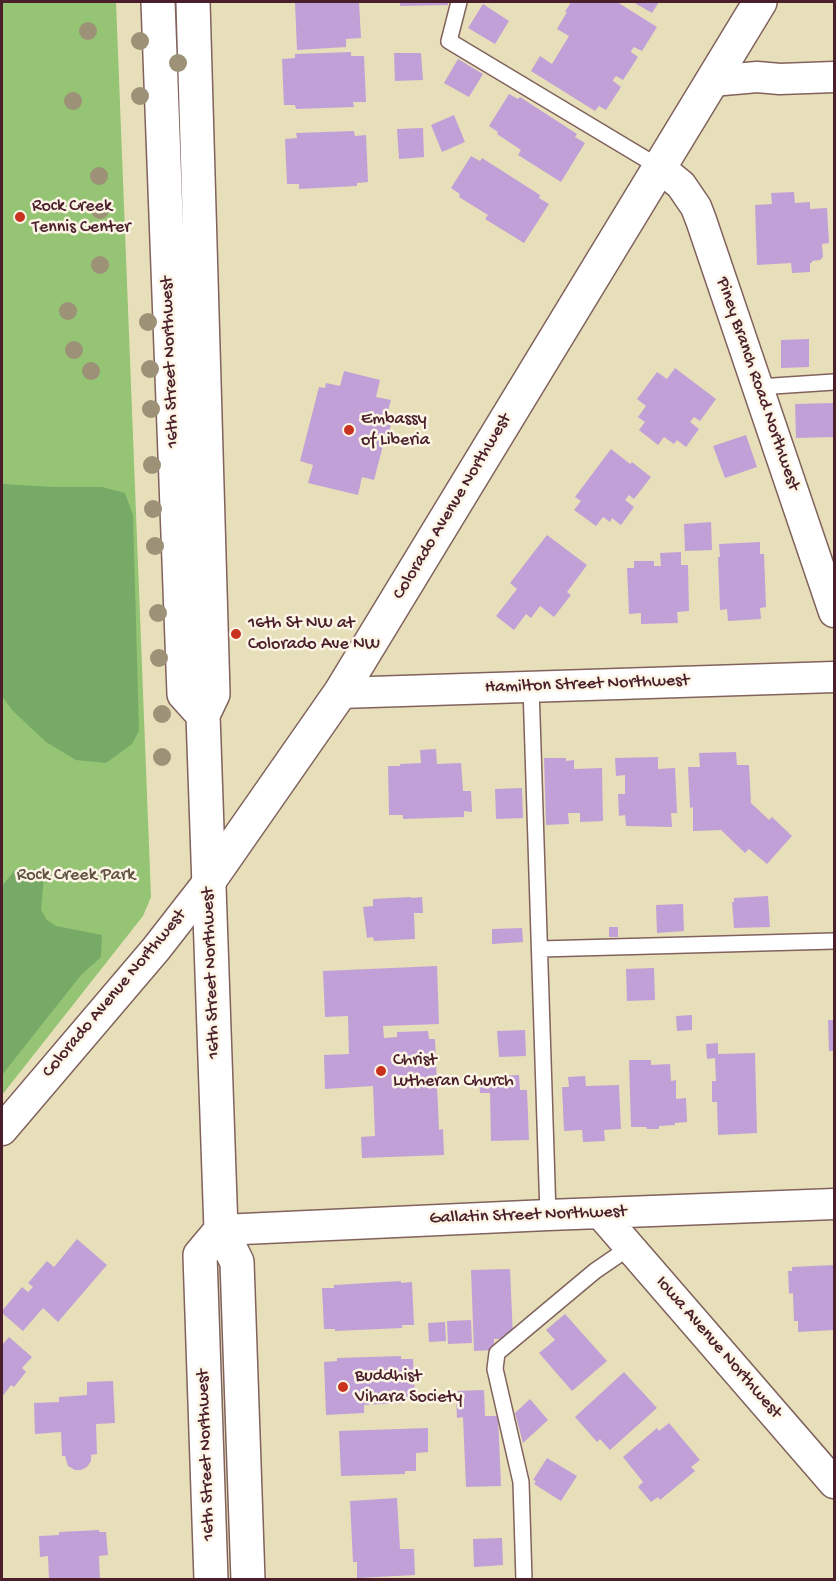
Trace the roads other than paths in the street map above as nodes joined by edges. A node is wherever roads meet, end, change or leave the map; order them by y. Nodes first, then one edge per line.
1 (158, 2) edge
2 (193, 2) edge
3 (459, 2) edge
4 (760, 2) edge
5 (834, 77) edge
6 (712, 81) junction
7 (659, 167) junction
8 (834, 381) edge
9 (758, 387) junction
10 (834, 612) edge
11 (834, 677) edge
12 (531, 687) junction
13 (340, 693) junction
14 (203, 715) junction
15 (209, 880) junction
16 (834, 940) edge
17 (540, 949) junction
18 (2, 1130) edge
19 (834, 1204) edge
20 (601, 1214) junction
21 (548, 1215) junction
22 (221, 1230) junction
23 (630, 1248) junction
24 (834, 1483) edge
25 (211, 1580) edge
26 (248, 1580) edge
27 (524, 1580) edge

1 - 14 main road, 16th Street Northwest
2 - 14 main road, 16th Street Northwest
3 - 7 lane
4 - 6 main road, Colorado Avenue Northwest
5 - 6 street
6 - 7 main road, Colorado Avenue Northwest
7 - 9 street, Piney Branch Road Northwest
7 - 13 main road, Colorado Avenue Northwest
8 - 9 lane
9 - 10 street, Piney Branch Road Northwest
11 - 12 street, Hamilton Street Northwest
12 - 13 street, Hamilton Street Northwest
12 - 17 lane
13 - 15 main road, Colorado Avenue Northwest
14 - 15 main road, 16th Street Northwest
15 - 18 street, Colorado Avenue Northwest
15 - 22 main road, 16th Street Northwest
16 - 17 lane
17 - 21 lane
19 - 20 street, Gallatin Street Northwest
20 - 21 street, Gallatin Street Northwest
20 - 23 street, Iowa Avenue Northwest
21 - 22 street, Gallatin Street Northwest
22 - 25 main road, 16th Street Northwest
22 - 26 main road, 16th Street Northwest
23 - 24 street, Iowa Avenue Northwest
23 - 27 lane

